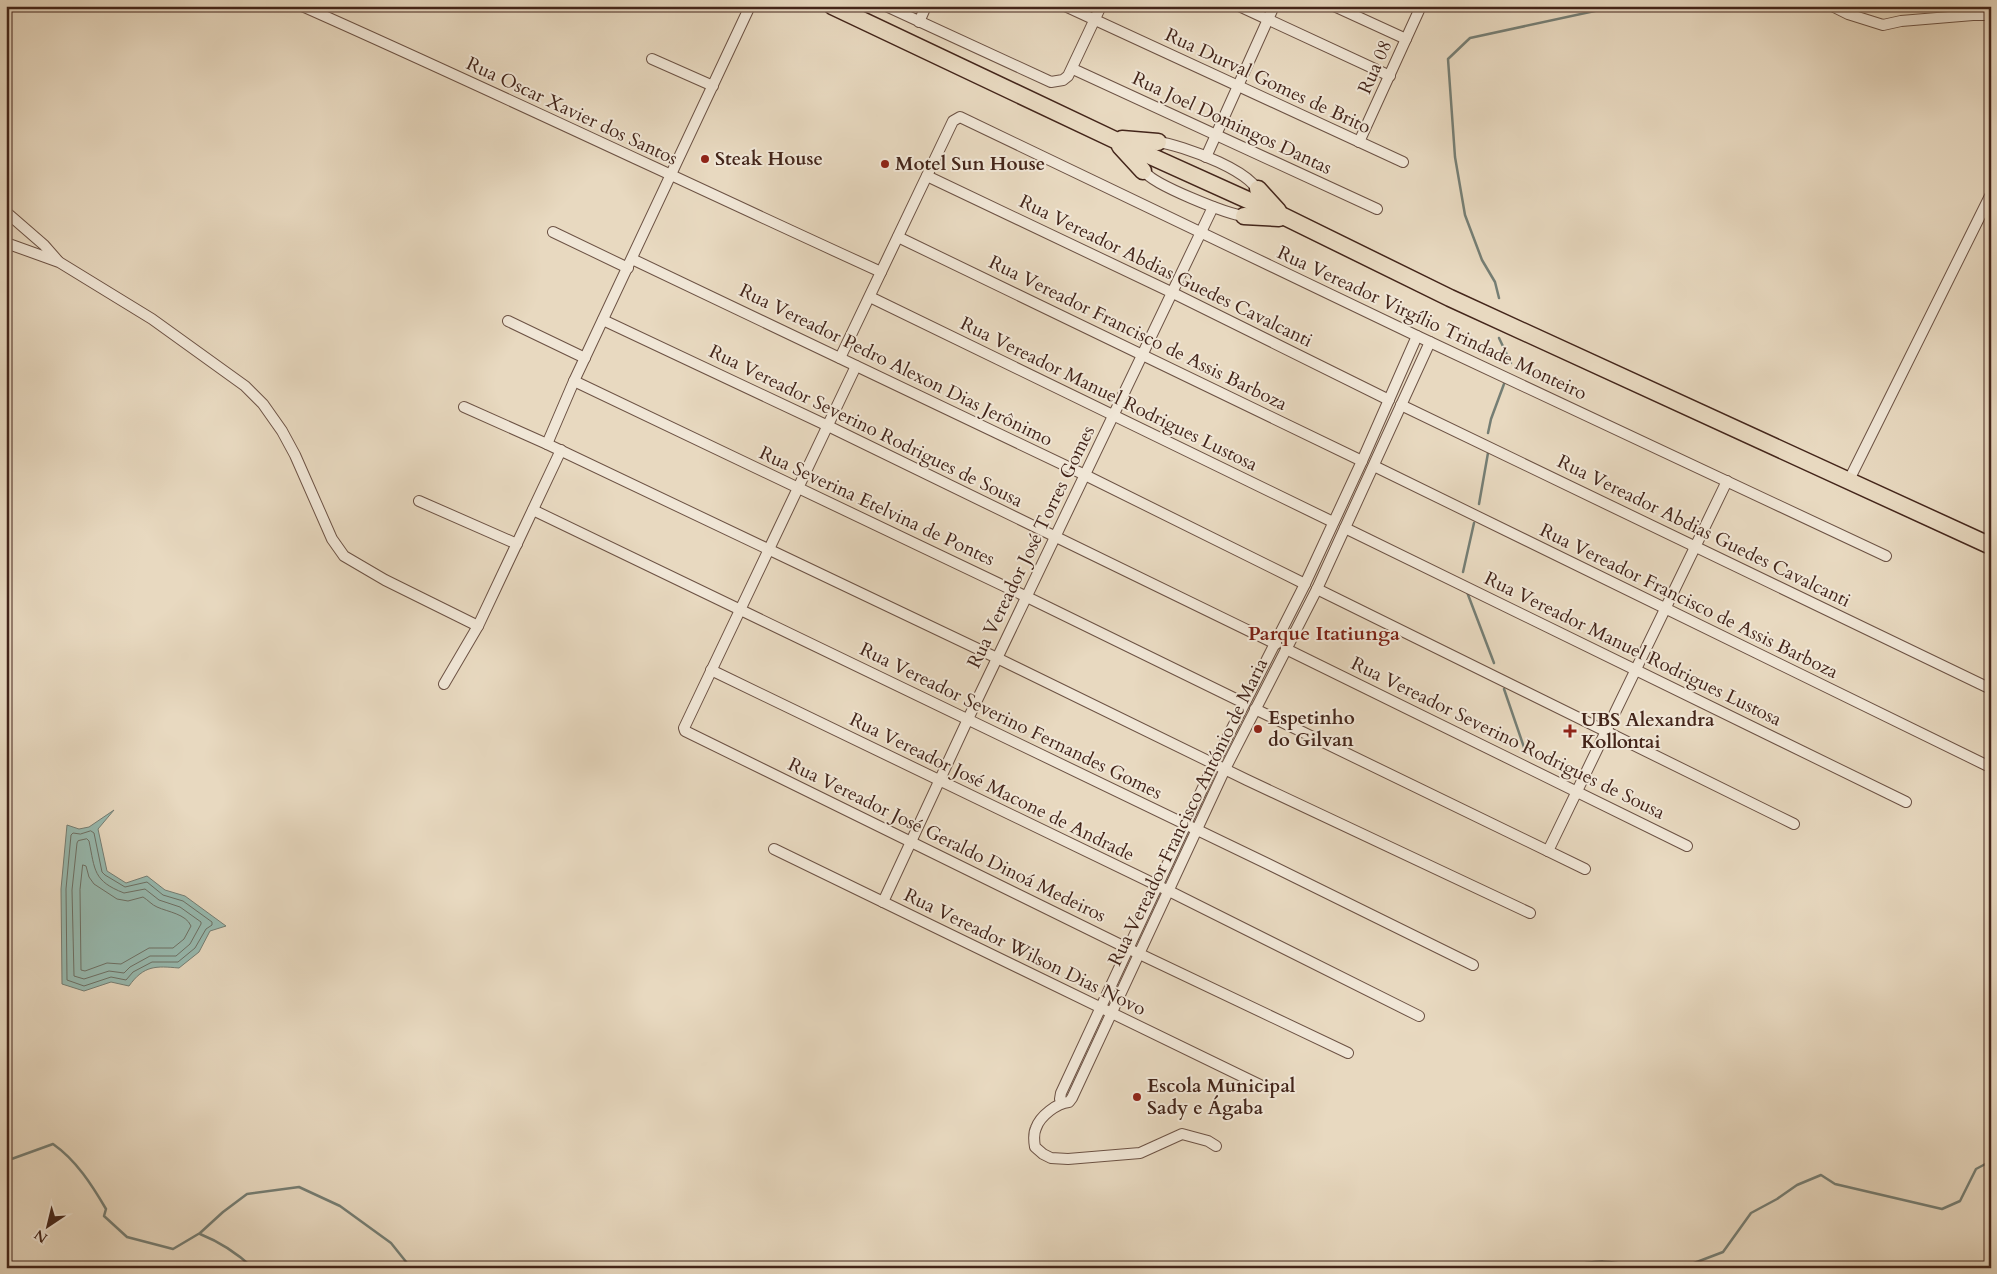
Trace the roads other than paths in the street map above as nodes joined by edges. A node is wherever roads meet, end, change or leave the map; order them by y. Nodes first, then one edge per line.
1 (302, 6) edge
2 (750, 6) edge
3 (832, 6) edge
4 (886, 6) edge
5 (926, 6) edge
6 (1065, 6) edge
7 (1101, 6) edge
8 (1239, 6) edge
9 (1274, 6) edge
10 (1334, 6) edge
11 (1421, 6) edge
12 (1832, 6) edge
13 (1991, 15) edge
14 (1095, 20) junction
15 (1268, 20) junction
16 (919, 22) junction
17 (1406, 39) junction
18 (652, 59) dead end
19 (1073, 69) junction
20 (1390, 76) junction
21 (1238, 85) junction
22 (713, 86) junction
23 (1216, 134) junction
24 (1114, 139) junction
25 (1158, 142) junction
26 (1359, 142) junction
27 (1143, 153) junction
28 (1206, 157) junction
29 (1403, 162) dead end
30 (1143, 171) junction
31 (669, 176) junction
32 (927, 176) junction
33 (1991, 194) edge
34 (1258, 196) junction
35 (1213, 207) junction
36 (1376, 209) dead end
37 (6, 212) edge
38 (1244, 216) junction
39 (1285, 217) junction
40 (553, 232) dead end
41 (1201, 232) junction
42 (898, 237) junction
43 (6, 243) edge
44 (59, 262) junction
45 (630, 264) junction
46 (881, 272) junction
47 (1173, 292) junction
48 (870, 297) junction
49 (603, 320) junction
50 (508, 321) dead end
51 (1417, 336) junction
52 (1430, 342) junction
53 (1143, 354) junction
54 (585, 358) junction
55 (840, 358) junction
56 (856, 366) junction
57 (574, 381) junction
58 (1389, 400) junction
59 (1401, 405) junction
60 (464, 407) dead end
61 (1114, 416) junction
62 (826, 426) junction
63 (546, 444) junction
64 (561, 450) junction
65 (1362, 461) junction
66 (1374, 466) junction
67 (1085, 475) junction
68 (1727, 481) junction
69 (1848, 482) junction
70 (798, 488) junction
71 (419, 501) dead end
72 (533, 510) junction
73 (1333, 522) junction
74 (1345, 528) junction
75 (1056, 537) junction
76 (517, 544) junction
77 (1695, 546) junction
78 (1991, 546) edge
79 (769, 550) junction
80 (1886, 556) dead end
81 (1305, 584) junction
82 (1317, 589) junction
83 (1027, 597) junction
84 (740, 609) junction
85 (1664, 609) junction
86 (478, 626) junction
87 (1276, 644) junction
88 (1286, 649) junction
89 (997, 658) junction
90 (711, 670) junction
91 (1635, 671) junction
92 (444, 684) dead end
93 (1991, 689) edge
94 (1244, 704) junction
95 (1255, 709) junction
96 (968, 719) junction
97 (1607, 730) junction
98 (1214, 764) junction
99 (1988, 766) dead end
100 (1225, 770) junction
101 (941, 780) junction
102 (1577, 792) junction
103 (1906, 802) dead end
104 (1794, 824) dead end
105 (1185, 825) junction
106 (1196, 830) junction
107 (911, 841) junction
108 (1687, 846) dead end
109 (774, 849) dead end
110 (1548, 851) junction
111 (1585, 869) dead end
112 (1157, 886) junction
113 (1169, 891) junction
114 (883, 902) junction
115 (1530, 913) dead end
116 (1127, 948) junction
117 (1140, 954) junction
118 (1473, 964) dead end
119 (1099, 1008) junction
120 (1111, 1013) junction
121 (1419, 1016) dead end
122 (1348, 1053) dead end
123 (1260, 1085) dead end
124 (1063, 1102) junction
125 (1216, 1146) dead end

1 - 31 street, Rua Oscar Xavier dos Santos
2 - 22 street
3 - 24 main road
4 - 16 street
5 - 16 street
6 - 14 street, Rua Durval Gomes de Brito
7 - 14 street
8 - 15 street
9 - 15 street
10 - 17 street
11 - 17 street, Rua 08
12 - 13 street
14 - 19 street
14 - 21 street, Rua Durval Gomes de Brito
15 - 20 street
15 - 21 street
16 - 19 street
17 - 20 street, Rua 08
18 - 22 street
19 - 23 street, Rua Joel Domingos Dantas
20 - 26 street, Rua 08
21 - 23 street
21 - 26 street, Rua Durval Gomes de Brito
22 - 31 street
23 - 28 street
23 - 36 street, Rua Joel Domingos Dantas
24 - 25 main road
24 - 27 main road
24 - 30 main road
25 - 27 street
25 - 28 street
26 - 29 street, Rua Durval Gomes de Brito
27 - 30 street
27 - 34 main road
28 - 34 street
30 - 35 street
31 - 45 street
31 - 46 street, Rua Oscar Xavier dos Santos
32 - 41 street, Rua Vereador Virgílio Trindade Monteiro
32 - 42 street
32 - 47 street, Rua Vereador Abdias Guedes Cavalcanti
33 - 69 street
34 - 38 street
34 - 39 main road
35 - 38 street
35 - 41 street, Rua Vereador José Torres Gomes
37 - 44 street
38 - 39 main road
39 - 69 main road
40 - 45 street, Rua Vereador Pedro Alexon Dias Jerônimo
41 - 47 street, Rua Vereador José Torres Gomes
41 - 51 street, Rua Vereador Virgílio Trindade Monteiro
42 - 46 street
42 - 53 street, Rua Vereador Francisco de Assis Barboza
43 - 44 street
44 - 86 street
45 - 49 street
45 - 55 street, Rua Vereador Pedro Alexon Dias Jerônimo
46 - 48 street
47 - 53 street, Rua Vereador José Torres Gomes
47 - 58 street, Rua Vereador Abdias Guedes Cavalcanti
48 - 55 street
48 - 61 street, Rua Vereador Manuel Rodrigues Lustosa
49 - 54 street
49 - 62 street, Rua Vereador Severino Rodrigues de Sousa
50 - 54 street
51 - 52 street, Rua Vereador Virgílio Trindade Monteiro
51 - 58 street
52 - 59 street, Rua Vereador Francisco António de Maria
52 - 68 street, Rua Vereador Virgílio Trindade Monteiro
53 - 61 street, Rua Vereador José Torres Gomes
53 - 65 street, Rua Vereador Francisco de Assis Barboza
54 - 57 street
55 - 56 street, Rua Vereador Pedro Alexon Dias Jerônimo
56 - 62 street
56 - 67 street, Rua Vereador Pedro Alexon Dias Jerônimo
57 - 63 street
57 - 70 street, Rua Severina Etelvina de Pontes
58 - 65 street
59 - 66 street, Rua Vereador Francisco António de Maria
59 - 77 street, Rua Vereador Abdias Guedes Cavalcanti
60 - 63 street
61 - 67 street, Rua Vereador José Torres Gomes
61 - 73 street, Rua Vereador Manuel Rodrigues Lustosa
62 - 70 street
62 - 75 street, Rua Vereador Severino Rodrigues de Sousa
63 - 64 street
64 - 72 street
64 - 79 street
65 - 73 street
66 - 74 street, Rua Vereador Francisco António de Maria
66 - 85 street, Rua Vereador Francisco de Assis Barboza
67 - 75 street, Rua Vereador José Torres Gomes
67 - 81 street, Rua Vereador Pedro Alexon Dias Jerônimo
68 - 77 street
68 - 80 street, Rua Vereador Virgílio Trindade Monteiro
69 - 78 main road
70 - 79 street
70 - 83 street, Rua Severina Etelvina de Pontes
71 - 76 street
72 - 76 street
72 - 84 street, Rua Vereador Severino Fernandes Gomes
73 - 81 street
74 - 82 street, Rua Vereador Francisco António de Maria
74 - 91 street, Rua Vereador Manuel Rodrigues Lustosa
75 - 83 street, Rua Vereador José Torres Gomes
75 - 87 street, Rua Vereador Severino Rodrigues de Sousa
76 - 86 street
77 - 85 street
77 - 93 street, Rua Vereador Abdias Guedes Cavalcanti
79 - 84 street
79 - 89 street
81 - 87 street
82 - 88 street, Rua Vereador Francisco António de Maria
82 - 97 street
83 - 89 street, Rua Vereador José Torres Gomes
83 - 94 street, Rua Severina Etelvina de Pontes
84 - 90 street
84 - 96 street, Rua Vereador Severino Fernandes Gomes
85 - 91 street
85 - 99 street, Rua Vereador Francisco de Assis Barboza
86 - 92 street
87 - 94 street
88 - 95 street, Rua Vereador Francisco António de Maria
88 - 102 street, Rua Vereador Severino Rodrigues de Sousa
89 - 96 street, Rua Vereador José Torres Gomes
89 - 98 street
90 - 101 street, Rua Vereador José Macone de Andrade
90 - 107 street, Rua Vereador José Geraldo Dinoá Medeiros
91 - 97 street
91 - 103 street, Rua Vereador Manuel Rodrigues Lustosa
94 - 98 street
95 - 100 street, Rua Vereador Francisco António de Maria
95 - 110 street
96 - 101 street, Rua Vereador José Torres Gomes
96 - 105 street, Rua Vereador Severino Fernandes Gomes
97 - 102 street
97 - 104 street
98 - 100 street
98 - 105 street
100 - 106 street, Rua Vereador Francisco António de Maria
100 - 115 street
101 - 107 street, Rua Vereador José Torres Gomes
101 - 112 street, Rua Vereador José Macone de Andrade
102 - 108 street, Rua Vereador Severino Rodrigues de Sousa
102 - 110 street
105 - 106 street, Rua Vereador Severino Fernandes Gomes
105 - 112 street
106 - 113 street, Rua Vereador Francisco António de Maria
106 - 118 street, Rua Vereador Severino Fernandes Gomes
107 - 114 street, Rua Vereador José Torres Gomes
107 - 116 street, Rua Vereador José Geraldo Dinoá Medeiros
109 - 114 street, Rua Vereador Wilson Dias Novo
110 - 111 street
112 - 113 street, Rua Vereador José Macone de Andrade
112 - 116 street
113 - 117 street, Rua Vereador Francisco António de Maria
113 - 121 street, Rua Vereador José Macone de Andrade
114 - 119 street, Rua Vereador Wilson Dias Novo
116 - 117 street, Rua Vereador José Geraldo Dinoá Medeiros
116 - 119 street
117 - 120 street, Rua Vereador Francisco António de Maria
117 - 122 street, Rua Vereador José Geraldo Dinoá Medeiros
119 - 120 street, Rua Vereador Wilson Dias Novo
119 - 124 street
120 - 123 street, Rua Vereador Wilson Dias Novo
120 - 124 street, Rua Vereador Francisco António de Maria
124 - 125 street, Rua Vereador Francisco António de Maria

